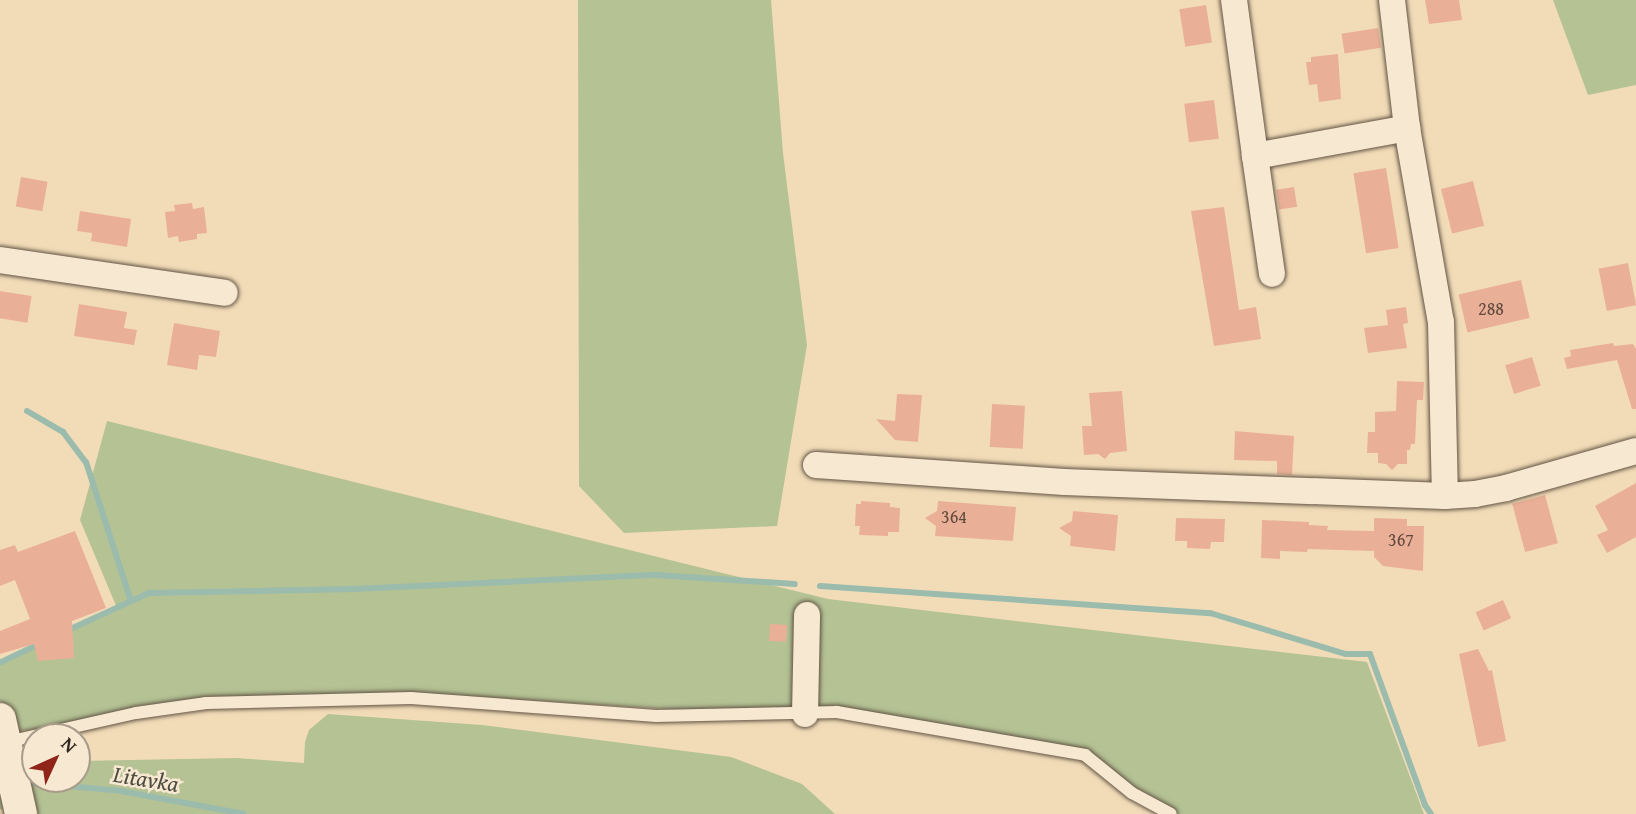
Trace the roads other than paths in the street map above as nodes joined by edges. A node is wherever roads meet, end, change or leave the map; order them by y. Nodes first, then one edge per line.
1 (1234, 0) edge
2 (1392, 0) edge
3 (1407, 128) junction
4 (1255, 156) junction
5 (0, 260) edge
6 (1272, 274) dead end
7 (225, 293) dead end
8 (1636, 451) edge
9 (816, 465) dead end
10 (1445, 496) junction
11 (807, 615) dead end
12 (806, 714) junction
13 (5, 742) edge
14 (21, 811) edge
15 (1171, 814) edge

1 - 4 street
2 - 3 street
3 - 4 street
3 - 10 street
4 - 6 street
5 - 7 street
8 - 10 street
9 - 10 street
11 - 12 street
12 - 13 lane
12 - 15 lane
13 - 14 street

